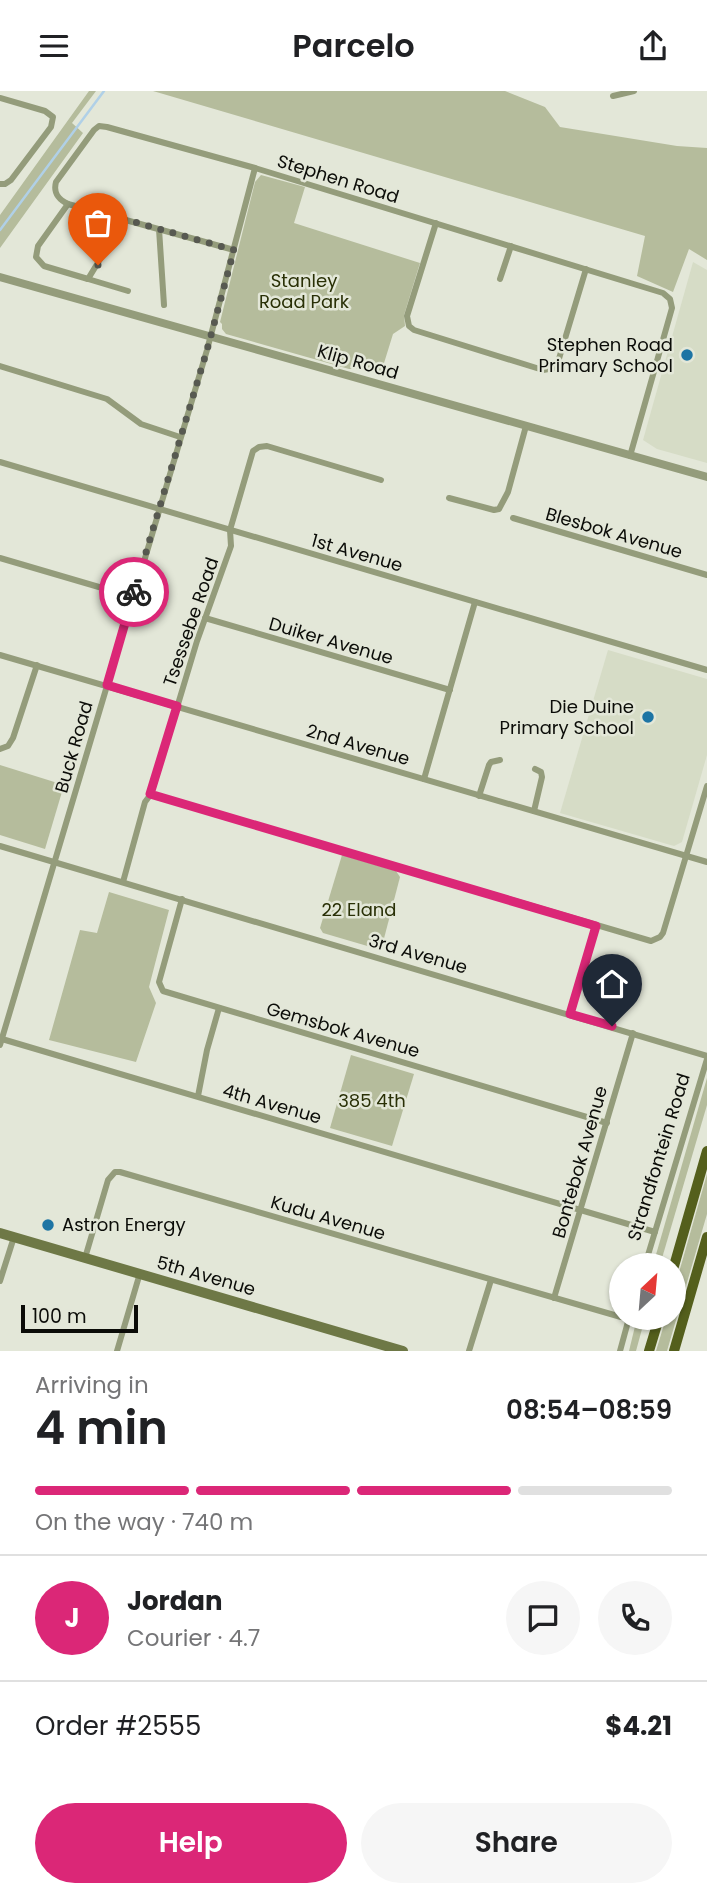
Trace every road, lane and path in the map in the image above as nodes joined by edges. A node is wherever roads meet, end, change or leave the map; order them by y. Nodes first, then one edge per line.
1 (634, 91) edge
2 (613, 96) dead end
3 (0, 98) edge
4 (255, 168) junction
5 (0, 184) edge
6 (68, 204) junction
7 (113, 216) junction
8 (436, 223) junction
9 (159, 229) junction
10 (511, 246) junction
11 (234, 250) junction
12 (586, 269) junction
13 (0, 277) edge
14 (88, 279) junction
15 (500, 279) dead end
16 (128, 291) dead end
17 (164, 306) dead end
18 (211, 337) junction
19 (0, 366) edge
20 (526, 426) junction
21 (180, 437) junction
22 (630, 456) junction
23 (0, 462) edge
24 (707, 477) edge
25 (381, 480) dead end
26 (449, 498) dead end
27 (158, 509) junction
28 (513, 518) dead end
29 (230, 530) junction
30 (0, 558) edge
31 (707, 575) edge
32 (133, 597) junction
33 (475, 602) junction
34 (205, 618) junction
35 (0, 655) edge
36 (37, 665) junction
37 (707, 670) edge
38 (107, 685) junction
39 (450, 690) junction
40 (177, 706) junction
41 (0, 749) edge
42 (500, 760) dead end
43 (535, 769) dead end
44 (424, 779) junction
45 (707, 786) edge
46 (150, 794) junction
47 (480, 796) junction
48 (534, 811) junction
49 (0, 846) edge
50 (686, 856) junction
51 (55, 862) junction
52 (707, 862) edge
53 (123, 882) junction
54 (182, 899) junction
55 (596, 926) junction
56 (219, 1008) junction
57 (570, 1014) junction
58 (633, 1033) junction
59 (1, 1042) edge
60 (707, 1057) edge
61 (198, 1096) junction
62 (607, 1123) junction
63 (707, 1151) edge
64 (581, 1209) junction
65 (654, 1232) junction
66 (0, 1233) edge
67 (14, 1237) junction
68 (707, 1237) edge
69 (648, 1253) edge
70 (678, 1253) edge
71 (85, 1258) junction
72 (140, 1273) junction
73 (491, 1280) junction
74 (0, 1281) edge
75 (554, 1299) junction
76 (609, 1314) edge
77 (623, 1330) edge
78 (655, 1330) edge
79 (117, 1351) edge
80 (403, 1351) edge
81 (469, 1351) edge
82 (620, 1351) edge
83 (649, 1351) edge
84 (674, 1351) edge

1 - 2 street
3 - 5 street
4 - 6 street, Stephen Road
4 - 8 street, Stephen Road
4 - 11 street, Buck Road
6 - 7 street
6 - 14 street
7 - 9 street
7 - 14 street
8 - 10 street, Stephen Road
8 - 12 street
9 - 11 street
9 - 17 street
10 - 12 street, Stephen Road
10 - 15 street
11 - 18 street, Buck Road
12 - 22 street, Stephen Road
13 - 18 street, Klip Road
14 - 16 street
18 - 20 street, Klip Road
18 - 21 street, Buck Road
19 - 21 street
20 - 22 street, Klip Road
20 - 26 street
21 - 27 street, Buck Road
22 - 24 street, Klip Road
23 - 27 street, 1st Avenue
25 - 29 street
27 - 29 street, 1st Avenue
27 - 32 street, Buck Road
28 - 31 street, Blesbok Avenue
29 - 33 street, 1st Avenue
29 - 34 street, Tsessebe Road
30 - 32 street
32 - 38 street, Buck Road
33 - 37 street, 1st Avenue
33 - 39 street
34 - 39 street, Duiker Avenue
34 - 40 street, Tsessebe Road
35 - 36 street, 2nd Avenue
36 - 38 street, 2nd Avenue
36 - 41 street
38 - 40 street, 2nd Avenue
38 - 51 street, Buck Road
39 - 44 street
40 - 44 street, 2nd Avenue
40 - 46 street, Tsessebe Road
42 - 47 street
43 - 48 street
44 - 47 street, 2nd Avenue
45 - 50 street
46 - 53 street, Tsessebe Road
46 - 55 street
47 - 48 street, 2nd Avenue
48 - 50 street, 2nd Avenue
49 - 51 street, 3rd Avenue
50 - 52 street, 2nd Avenue
50 - 55 street
51 - 53 street, 3rd Avenue
51 - 59 street, Buck Road
53 - 54 street, 3rd Avenue
54 - 56 street, Gemsbok Avenue
54 - 57 street, 3rd Avenue
55 - 57 street
56 - 61 street
56 - 62 street, Gemsbok Avenue
57 - 58 street, 3rd Avenue
58 - 60 street, 3rd Avenue
58 - 62 street, Bontebok Avenue
59 - 61 street, 4th Avenue
60 - 65 street, Strandfontein Road
61 - 64 street, 4th Avenue
62 - 64 street, Bontebok Avenue
63 - 70 main road
64 - 65 street, 4th Avenue
64 - 75 street, Bontebok Avenue
65 - 69 street, Strandfontein Road
66 - 67 main road, 5th Avenue
67 - 71 main road, 5th Avenue
67 - 74 street
68 - 84 main road
71 - 72 main road, 5th Avenue
71 - 73 street, Kudu Avenue
72 - 79 street
72 - 80 main road, 5th Avenue
73 - 75 street, Kudu Avenue
73 - 81 street
75 - 76 street, Kudu Avenue
77 - 82 street
78 - 83 main road

